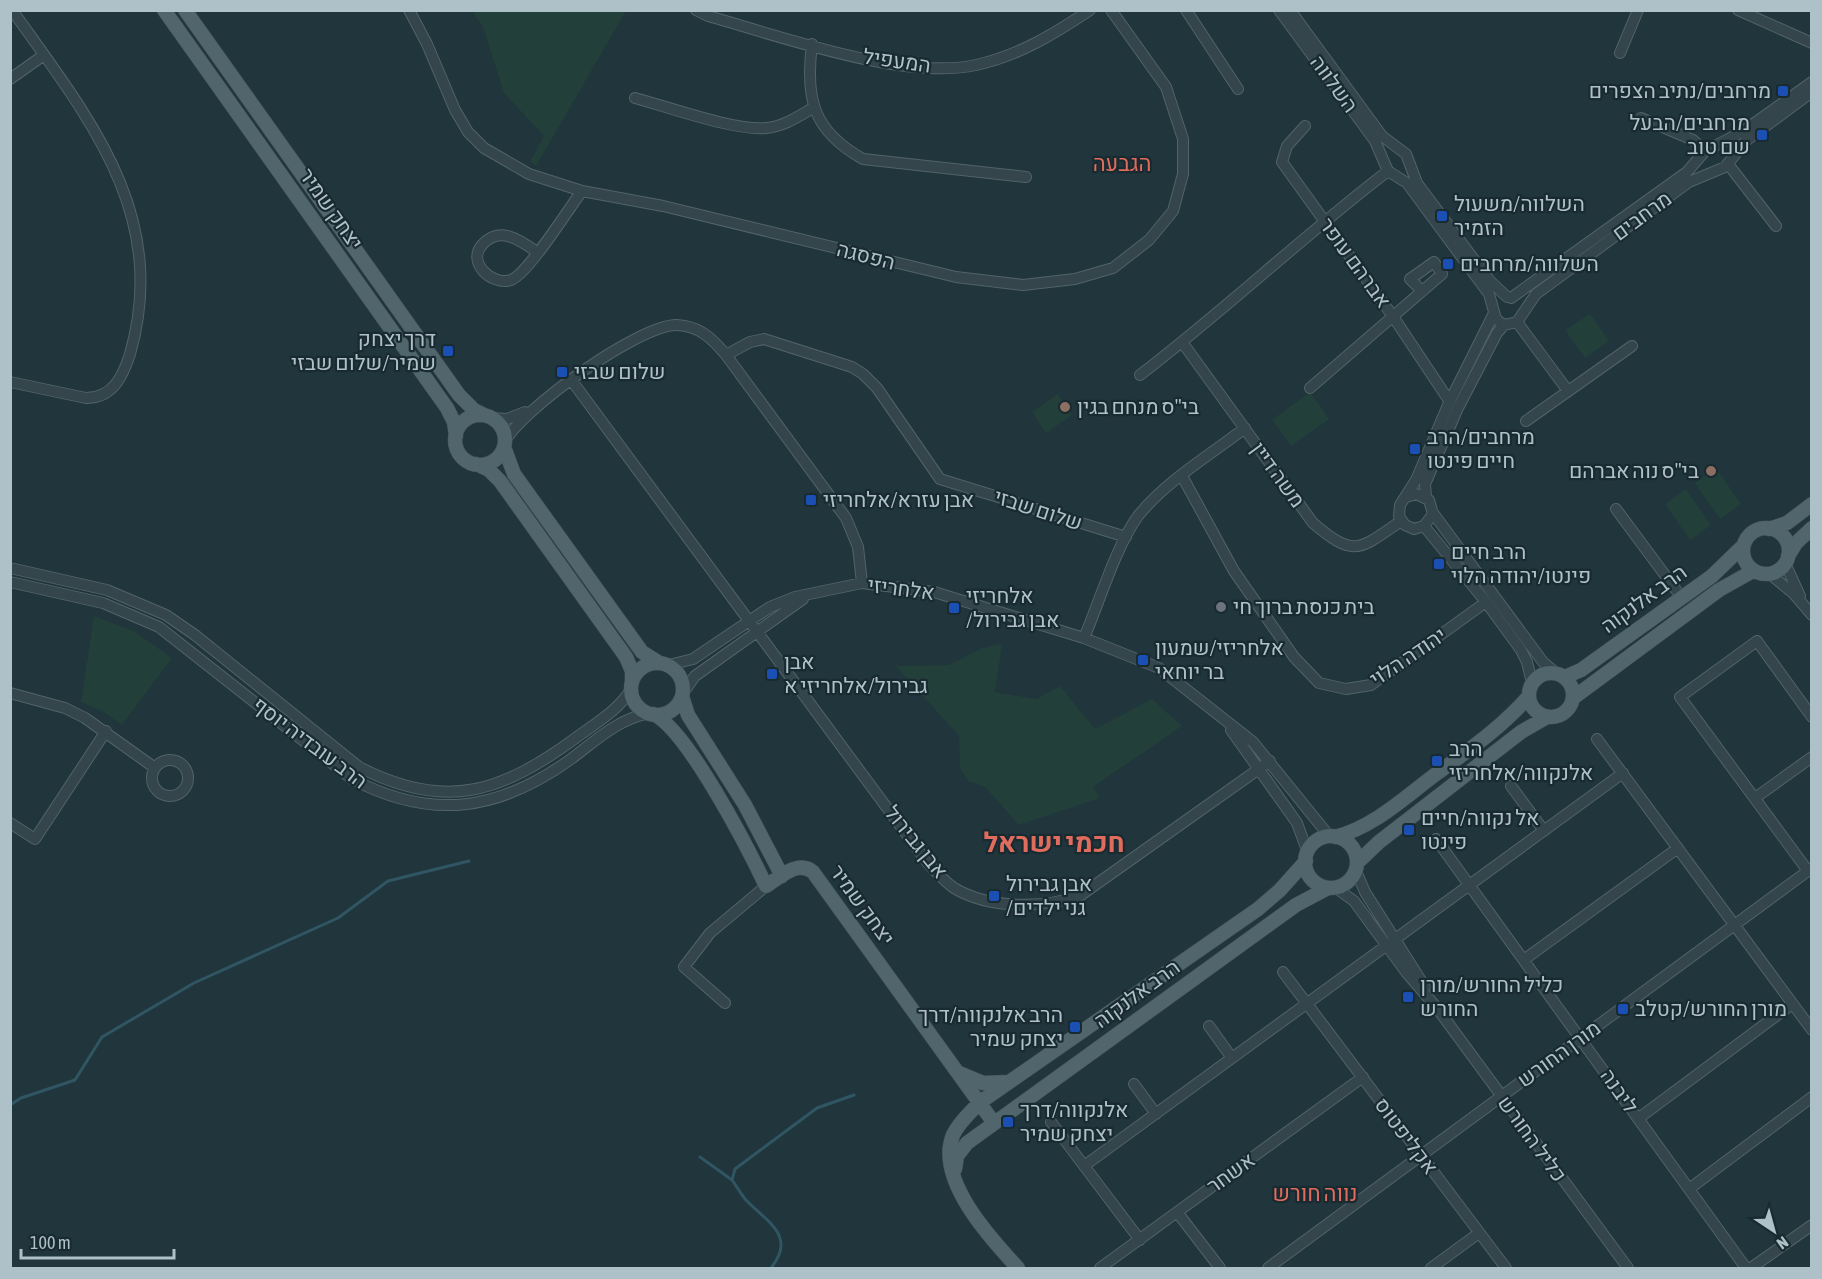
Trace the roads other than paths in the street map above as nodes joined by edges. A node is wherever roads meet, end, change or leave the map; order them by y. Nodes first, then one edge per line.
1 (12, 10) edge
2 (164, 10) edge
3 (185, 10) edge
4 (409, 10) edge
5 (696, 10) edge
6 (1090, 10) edge
7 (1111, 10) edge
8 (1186, 10) edge
9 (1279, 10) edge
10 (1290, 10) edge
11 (1638, 10) edge
12 (1738, 10) edge
13 (1812, 43) edge
14 (812, 44) junction
15 (1620, 53) dead end
16 (44, 55) junction
17 (10, 79) edge
18 (1812, 82) edge
19 (1238, 89) dead end
20 (1812, 92) edge
21 (635, 98) dead end
22 (813, 108) junction
23 (1641, 118) dead end
24 (1305, 126) dead end
25 (1720, 144) junction
26 (1400, 150) junction
27 (1706, 151) junction
28 (1385, 159) junction
29 (1730, 160) junction
30 (1698, 161) junction
31 (1409, 164) junction
32 (1391, 173) junction
33 (1713, 173) junction
34 (1026, 177) dead end
35 (582, 191) junction
36 (1324, 220) junction
37 (1776, 226) dead end
38 (537, 252) junction
39 (1422, 291) dead end
40 (1509, 297) junction
41 (1494, 311) junction
42 (1392, 315) junction
43 (1519, 318) junction
44 (1504, 325) junction
45 (1182, 342) junction
46 (1632, 346) dead end
47 (726, 355) junction
48 (1140, 375) dead end
49 (572, 381) junction
50 (10, 382) edge
51 (1310, 388) dead end
52 (1568, 391) junction
53 (543, 402) junction
54 (1450, 402) junction
55 (488, 416) junction
56 (1526, 421) dead end
57 (1245, 428) junction
58 (456, 436) junction
59 (504, 445) junction
60 (476, 464) junction
61 (1182, 476) junction
62 (1406, 497) junction
63 (1426, 497) junction
64 (1812, 504) edge
65 (1616, 509) dead end
66 (1433, 513) junction
67 (1401, 520) junction
68 (1424, 526) junction
69 (1812, 528) edge
70 (1769, 529) junction
71 (1126, 537) junction
72 (1743, 546) junction
73 (1787, 560) junction
74 (10, 568) edge
75 (1753, 571) junction
76 (1770, 574) junction
77 (10, 582) edge
78 (862, 583) junction
79 (813, 594) junction
80 (1682, 598) junction
81 (1486, 602) junction
82 (1809, 612) edge
83 (750, 620) junction
84 (758, 630) junction
85 (1084, 638) junction
86 (663, 664) junction
87 (1560, 675) junction
88 (632, 686) junction
89 (1530, 690) junction
90 (10, 693) edge
91 (683, 694) junction
92 (1573, 698) junction
93 (1216, 711) junction
94 (651, 714) junction
95 (1547, 717) junction
96 (1812, 717) edge
97 (106, 731) junction
98 (1598, 739) dead end
99 (1812, 757) edge
100 (1270, 761) junction
101 (155, 768) dead end
102 (1259, 768) junction
103 (1623, 773) junction
104 (1511, 786) dead end
105 (1755, 798) junction
106 (10, 822) edge
107 (1544, 831) junction
108 (1332, 837) junction
109 (1436, 839) dead end
110 (1678, 848) junction
111 (1307, 857) junction
112 (1356, 867) junction
113 (1810, 869) edge
114 (782, 876) junction
115 (1470, 884) junction
116 (766, 886) junction
117 (1332, 888) junction
118 (1735, 925) junction
119 (1391, 943) junction
120 (1525, 959) junction
121 (1283, 972) dead end
122 (725, 1003) dead end
123 (1307, 1003) junction
124 (1792, 1004) junction
125 (1209, 1026) dead end
126 (1812, 1030) edge
127 (1581, 1038) junction
128 (1232, 1058) junction
129 (956, 1071) junction
130 (1363, 1077) junction
131 (1009, 1082) junction
132 (1134, 1084) dead end
133 (1501, 1097) junction
134 (1812, 1097) edge
135 (980, 1103) junction
136 (1156, 1114) junction
137 (1639, 1118) junction
138 (1051, 1122) dead end
139 (994, 1123) junction
140 (1421, 1155) junction
141 (1084, 1166) junction
142 (957, 1185) junction
143 (1689, 1189) junction
144 (1177, 1212) junction
145 (1812, 1225) edge
146 (1479, 1233) junction
147 (1140, 1240) junction
148 (1018, 1269) edge
149 (1100, 1269) edge
150 (1221, 1269) edge
151 (1268, 1269) edge
152 (1431, 1269) edge
153 (1506, 1269) edge
154 (1629, 1269) edge
155 (1746, 1269) edge
156 (1750, 1269) edge

1 - 16 street
2 - 58 main road, יצחק שמיר
3 - 55 main road, יצחק שמיר
4 - 35 street, הפסגה
5 - 14 street, המעפיל
6 - 14 street, המעפיל
7 - 35 street, הפסגה
8 - 19 street
9 - 28 street, השלווה
10 - 26 street, השלווה
11 - 15 street
12 - 13 street
14 - 22 street
16 - 17 street
16 - 50 street
18 - 25 street
20 - 29 street
21 - 22 street
22 - 34 street
23 - 27 street
24 - 36 street, אברהם עופר
25 - 27 street
25 - 29 street
26 - 28 street
26 - 31 street
27 - 30 street
28 - 32 street
29 - 33 street
29 - 37 street
30 - 33 street
30 - 40 street, מרחבים
31 - 32 street
31 - 40 street
32 - 36 street
32 - 41 street
33 - 43 street, מרחבים
35 - 38 street
36 - 42 street, אברהם עופר
36 - 45 street
38 - 38 street
39 - 42 street
40 - 41 street
40 - 43 street
41 - 44 street
41 - 54 street
42 - 51 street
42 - 54 street, אברהם עופר
43 - 44 street
43 - 52 street
44 - 63 street
45 - 48 street
45 - 57 street, משה דיין
46 - 52 street
47 - 49 street
47 - 71 street, שלום שבזי
47 - 78 street
49 - 53 street
49 - 83 street, אבן גבירול
52 - 56 street
53 - 55 street
53 - 59 street
54 - 62 street
55 - 58 main road
55 - 59 main road
57 - 61 street
57 - 67 street, משה דיין
58 - 60 main road
59 - 60 main road
59 - 86 main road
60 - 88 main road
61 - 71 street
61 - 81 street, יהודה הלוי
62 - 63 street
62 - 67 street
63 - 66 street
64 - 70 main road
65 - 80 street
66 - 68 street
66 - 87 street
67 - 68 street
68 - 81 street
69 - 73 main road
70 - 72 main road
70 - 73 main road
71 - 85 street
72 - 75 main road
72 - 80 main road, הרב אלנקוה
73 - 76 main road
73 - 82 street
74 - 88 street, הרב עובדיה יוסף
75 - 76 main road
75 - 92 main road, הרב אלנקוה
76 - 82 street
77 - 94 street, הרב עובדיה יוסף
78 - 79 street, אלחריזי
78 - 85 street, אלחריזי
79 - 83 street, אלחריזי
79 - 84 street, אלחריזי
80 - 87 main road, הרב אלנקוה
81 - 89 street
83 - 84 street, אבן גבירול
83 - 86 street, אלחריזי
84 - 91 street, אלחריזי
84 - 102 street, אבן גבירול
85 - 93 street, אלחריזי
86 - 88 main road
86 - 91 main road
87 - 89 main road
87 - 92 main road
88 - 94 main road
89 - 95 main road
89 - 108 main road
90 - 97 street
91 - 94 main road
91 - 114 main road
92 - 95 main road
93 - 100 street, אלחריזי
93 - 102 street, אלחריזי
94 - 116 main road
95 - 112 main road
96 - 105 street
97 - 101 street
97 - 106 street
98 - 103 street
99 - 105 street
100 - 102 street, אבן גבירול
100 - 108 street, אלחריזי
102 - 111 street, אלחריזי
103 - 107 street
103 - 110 street
104 - 107 street
105 - 113 street
107 - 115 street
108 - 111 main road
108 - 112 main road
109 - 115 street, ליבנה
110 - 118 street
110 - 120 street
111 - 117 main road
111 - 131 main road, הרב אלנקוה
112 - 117 main road
112 - 119 street, כליל החורש
113 - 118 street, מורן החורש
114 - 116 main road
114 - 129 main road, יצחק שמיר
115 - 119 street
115 - 120 street, ליבנה
116 - 122 street
117 - 119 street, כליל החורש
117 - 139 main road, הרב אלנקוה
118 - 124 street
118 - 127 street, מורן החורש
119 - 123 street
119 - 133 street, כליל החורש
120 - 127 street, ליבנה
121 - 123 street, אקליפטוס
123 - 128 street
123 - 130 street, אקליפטוס
124 - 126 street
124 - 137 street
125 - 128 street
127 - 133 street, מורן החורש
127 - 137 street, ליבנה
128 - 136 street
129 - 131 main road
129 - 135 main road
130 - 140 street, אקליפטוס
130 - 144 street, אשחר
131 - 135 main road, הרב אלנקוה
132 - 136 street
133 - 140 street, מורן החורש
133 - 154 street, כליל החורש
134 - 143 street
135 - 139 main road
135 - 142 main road
136 - 141 street
137 - 143 street, ליבנה
138 - 141 street
139 - 142 main road
140 - 146 street, אקליפטוס
140 - 151 street, מורן החורש
141 - 147 street
142 - 148 main road
143 - 155 street, ליבנה
144 - 147 street, אשחר
144 - 150 street
145 - 156 street
146 - 152 street
146 - 153 street, אקליפטוס
147 - 149 street, אשחר

